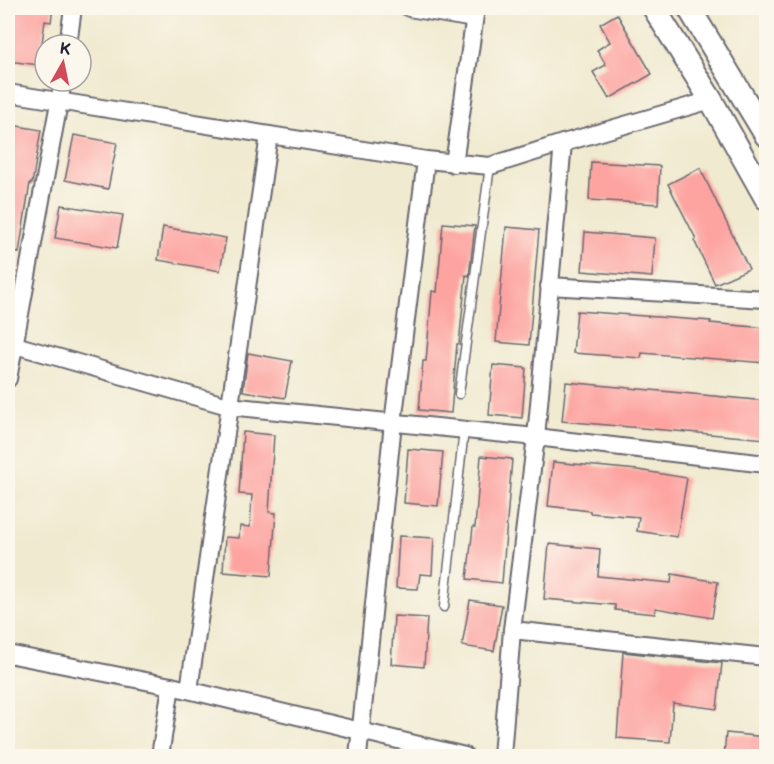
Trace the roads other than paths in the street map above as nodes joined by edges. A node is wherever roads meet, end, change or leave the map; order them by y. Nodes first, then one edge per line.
1 (72, 8) edge
2 (409, 8) edge
3 (654, 8) edge
4 (689, 8) edge
5 (431, 10) edge
6 (475, 13) edge
7 (69, 33) edge
8 (8, 93) edge
9 (61, 93) edge
10 (711, 100) junction
11 (60, 103) junction
12 (269, 135) junction
13 (766, 135) edge
14 (563, 142) junction
15 (426, 160) junction
16 (454, 164) junction
17 (489, 166) junction
18 (766, 198) edge
19 (549, 286) junction
20 (766, 299) edge
21 (11, 344) edge
22 (8, 379) edge
23 (459, 394) dead end
24 (228, 406) junction
25 (393, 423) junction
26 (464, 430) junction
27 (536, 437) junction
28 (766, 464) edge
29 (444, 607) dead end
30 (512, 630) junction
31 (8, 654) edge
32 (766, 657) edge
33 (171, 686) junction
34 (189, 690) junction
35 (361, 731) junction
36 (160, 756) edge
37 (358, 756) edge
38 (465, 756) edge
39 (502, 756) edge

1 - 7 street
2 - 5 street
3 - 10 main road
4 - 13 main road
5 - 6 street
6 - 16 street
8 - 11 street
9 - 11 street
10 - 14 street
10 - 18 main road
11 - 12 street
11 - 21 street
12 - 15 street
12 - 24 street
14 - 17 street
14 - 19 street
15 - 16 street
15 - 25 street
16 - 17 street
17 - 23 lane
19 - 20 street
19 - 27 street
21 - 22 street
21 - 24 street
24 - 25 street
24 - 34 street
25 - 26 street
25 - 35 street
26 - 27 street
26 - 29 lane
27 - 28 street
27 - 30 street
30 - 32 street
30 - 39 street
31 - 33 street
33 - 34 street
33 - 36 street
34 - 35 street
35 - 37 street
35 - 38 street

